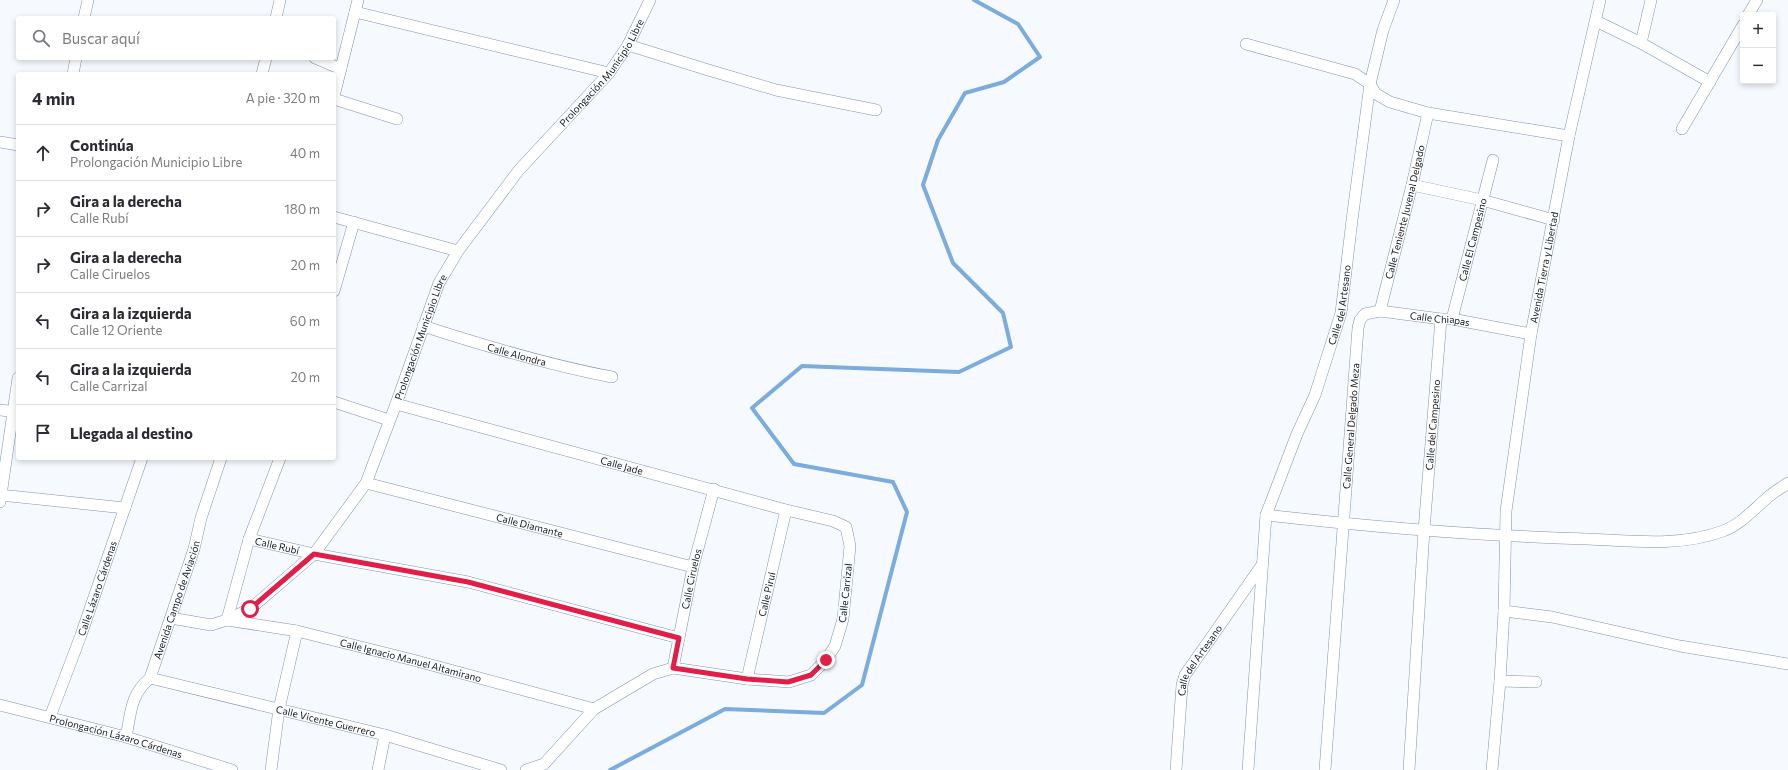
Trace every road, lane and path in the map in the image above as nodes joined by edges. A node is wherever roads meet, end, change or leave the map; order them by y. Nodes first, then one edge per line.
1 (88, 0) edge
2 (280, 0) edge
3 (358, 0) edge
4 (650, 0) edge
5 (1394, 0) edge
6 (1600, 0) edge
7 (1650, 0) edge
8 (1757, 0) edge
9 (354, 12) junction
10 (1750, 12) edge
11 (84, 16) edge
12 (276, 16) edge
13 (1596, 21) junction
14 (1740, 30) edge
15 (1641, 43) junction
16 (1246, 44) dead end
17 (628, 45) junction
18 (76, 60) edge
19 (266, 60) edge
20 (320, 60) edge
21 (341, 69) junction
22 (72, 72) edge
23 (262, 72) edge
24 (609, 73) junction
25 (1710, 82) junction
26 (1370, 84) junction
27 (336, 88) edge
28 (336, 100) edge
29 (876, 110) dead end
30 (1428, 113) junction
31 (397, 119) dead end
32 (1682, 129) dead end
33 (1570, 136) junction
34 (0, 142) edge
35 (16, 145) edge
36 (1493, 160) dead end
37 (1412, 184) junction
38 (1482, 200) junction
39 (336, 218) edge
40 (1554, 220) junction
41 (354, 222) junction
42 (458, 251) junction
43 (336, 284) edge
44 (1380, 311) junction
45 (1447, 319) junction
46 (423, 326) junction
47 (1358, 328) joint
48 (1531, 334) junction
49 (612, 377) dead end
50 (16, 400) edge
51 (336, 403) edge
52 (396, 404) junction
53 (0, 410) edge
54 (15, 411) edge
55 (390, 420) junction
56 (141, 460) edge
57 (220, 460) edge
58 (279, 460) edge
59 (366, 483) junction
60 (1788, 483) edge
61 (714, 489) junction
62 (0, 495) edge
63 (0, 502) edge
64 (125, 508) junction
65 (786, 510) junction
66 (1266, 515) junction
67 (1343, 524) junction
68 (846, 527) joint
69 (1424, 530) junction
70 (1505, 537) junction
71 (249, 539) junction
72 (314, 554) junction
73 (1262, 565) junction
74 (693, 567) junction
75 (1504, 611) junction
76 (171, 618) junction
77 (226, 620) junction
78 (297, 631) junction
79 (679, 638) junction
80 (1788, 664) edge
81 (673, 668) junction
82 (150, 678) junction
83 (747, 679) junction
84 (1500, 681) junction
85 (1536, 682) dead end
86 (0, 704) edge
87 (279, 709) junction
88 (594, 709) junction
89 (50, 717) junction
90 (384, 735) junction
91 (126, 737) junction
92 (232, 770) edge
93 (271, 770) edge
94 (378, 770) edge
95 (501, 770) edge
96 (526, 770) edge
97 (1176, 770) edge
98 (1248, 770) edge
99 (1324, 770) edge
100 (1409, 770) edge
101 (1492, 770) edge

1 - 11 street
2 - 12 street
3 - 9 street
4 - 17 street, Prolongación Municipio Libre
5 - 26 street, Calle del Artesano
6 - 13 street, Avenida Tierra y Libertad
7 - 15 street
8 - 10 street
9 - 21 street
9 - 24 street
13 - 15 street
13 - 33 street, Avenida Tierra y Libertad
14 - 25 street
15 - 25 street
16 - 26 street
17 - 24 street, Prolongación Municipio Libre
17 - 29 street
18 - 22 street
19 - 23 street
20 - 21 street
21 - 27 street
24 - 42 street, Prolongación Municipio Libre
25 - 32 street
26 - 30 street
26 - 66 street, Calle del Artesano
28 - 31 street
30 - 33 street
30 - 37 street, Calle Teniente Juvenal Delgado
33 - 40 street, Avenida Tierra y Libertad
34 - 35 street
36 - 38 street, Calle El Campesino
37 - 38 street
37 - 44 street, Calle Teniente Juvenal Delgado
38 - 40 street
38 - 45 street, Calle El Campesino
39 - 41 street
40 - 48 street, Avenida Tierra y Libertad
41 - 42 street
41 - 43 street
42 - 46 street, Prolongación Municipio Libre
44 - 45 street, Calle Chiapas
44 - 47 street, Calle Chiapas
45 - 48 street, Calle Chiapas
45 - 69 street, Calle del Campesino
46 - 49 street, Calle Alondra
46 - 52 street, Prolongación Municipio Libre
47 - 67 street, Calle General Delgado Meza
48 - 70 street, Avenida Tierra y Libertad
50 - 54 street
51 - 55 street
52 - 55 street, Prolongación Municipio Libre
52 - 61 street, Calle Jade
53 - 54 street
54 - 62 street
55 - 59 street, Prolongación Municipio Libre
56 - 64 street, Calle Lázaro Cárdenas
57 - 76 street, Avenida Campo de Aviación
58 - 71 street
59 - 72 street, Prolongación Municipio Libre
59 - 74 street, Calle Diamante
60 - 70 street
61 - 65 street, Calle Jade
61 - 74 street, Calle Ciruelos
62 - 63 street
62 - 64 street
64 - 89 street, Calle Lázaro Cárdenas
65 - 68 street, Calle Jade
65 - 83 street, Calle Pirul
66 - 67 street
66 - 73 street, Calle del Artesano
67 - 69 street
67 - 99 street, Calle General Delgado Meza
68 - 83 street, Calle Carrizal
69 - 70 street
69 - 100 street, Calle del Campesino
70 - 75 street, Avenida Tierra y Libertad
71 - 72 street, Calle Rubí
71 - 77 street
72 - 77 street, Prolongación Municipio Libre
72 - 79 street, Calle Rubí
73 - 97 street, Calle del Artesano
73 - 98 street, Calle del Artesano
74 - 79 street, Calle Ciruelos
75 - 80 street
75 - 84 street, Avenida Tierra y Libertad
76 - 77 street, Prolongación Municipio Libre
76 - 82 street, Avenida Campo de Aviación
77 - 78 street, Calle Ignacio Manuel Altamirano
78 - 87 street
78 - 88 street, Calle Ignacio Manuel Altamirano
79 - 81 street, Calle Ciruelos
81 - 83 street
81 - 88 street
82 - 87 street, Calle Vicente Guerrero
82 - 91 street, Avenida Campo de Aviación
84 - 85 street
84 - 101 street, Avenida Tierra y Libertad
86 - 89 street, Prolongación Lázaro Cárdenas
87 - 90 street, Calle Vicente Guerrero
87 - 93 street
88 - 96 street
89 - 91 street, Prolongación Lázaro Cárdenas
90 - 94 street
90 - 95 street, Calle Vicente Guerrero
91 - 92 street, Prolongación Lázaro Cárdenas

